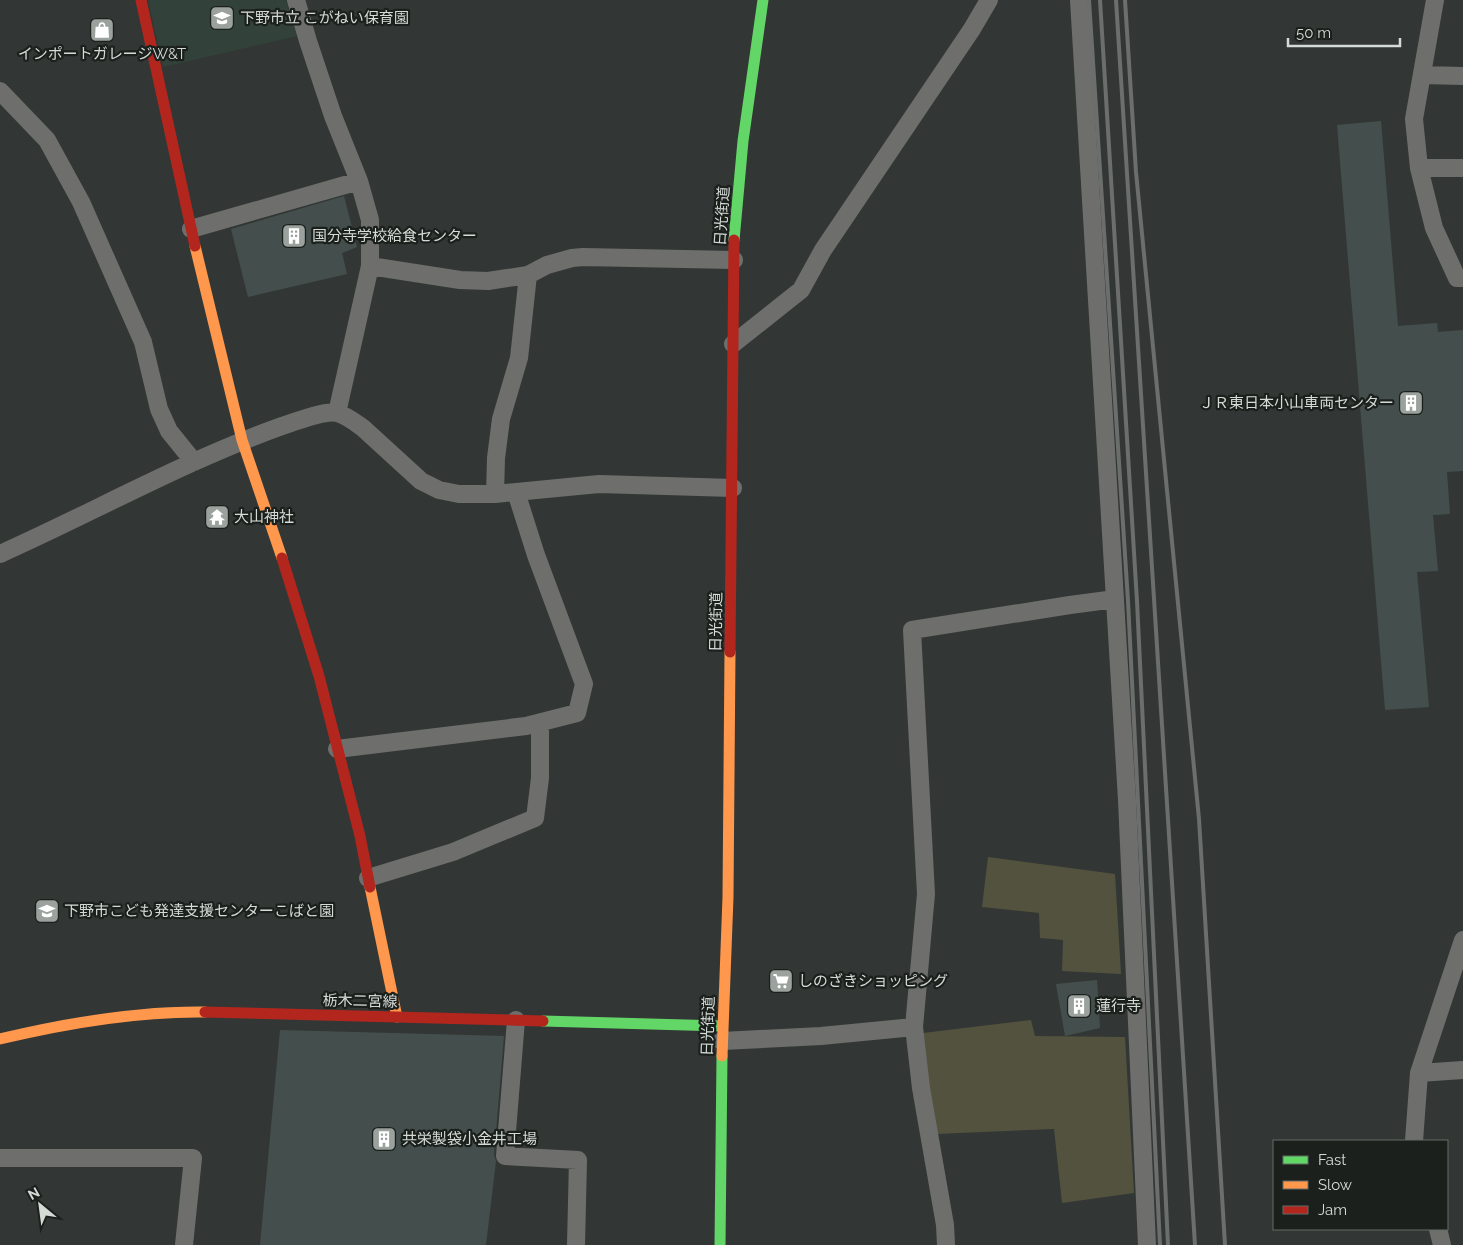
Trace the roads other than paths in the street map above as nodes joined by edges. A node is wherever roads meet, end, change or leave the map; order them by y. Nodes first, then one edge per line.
1 (141, 0) edge
2 (296, 0) edge
3 (763, 0) edge
4 (989, 0) edge
5 (1079, 0) edge
6 (1435, 0) edge
7 (1422, 75) junction
8 (1463, 76) edge
9 (0, 91) edge
10 (1420, 168) junction
11 (1463, 168) edge
12 (359, 181) junction
13 (191, 229) junction
14 (734, 260) junction
15 (370, 266) junction
16 (528, 275) junction
17 (1463, 278) edge
18 (733, 344) junction
19 (336, 413) junction
20 (242, 440) junction
21 (194, 462) junction
22 (733, 488) junction
23 (516, 492) junction
24 (495, 494) junction
25 (0, 554) edge
26 (1115, 599) junction
27 (540, 722) junction
28 (338, 749) junction
29 (368, 878) junction
30 (1463, 940) edge
31 (397, 1017) junction
32 (516, 1020) junction
33 (914, 1027) junction
34 (722, 1033) junction
35 (0, 1039) edge
36 (1463, 1070) edge
37 (1419, 1073) junction
38 (1414, 1140) edge
39 (0, 1158) edge
40 (1438, 1230) edge
41 (184, 1245) edge
42 (576, 1245) edge
43 (720, 1245) edge
44 (946, 1245) edge
45 (1147, 1245) edge
46 (1442, 1245) edge

1 - 13 main road
2 - 12 street
3 - 14 main road, 日光街道
4 - 18 street
5 - 26 street
6 - 7 street
7 - 8 street
7 - 10 street
9 - 21 street
10 - 11 street
10 - 17 street
12 - 13 street
12 - 15 street
13 - 20 main road
14 - 16 street
14 - 18 main road, 日光街道
15 - 16 street
15 - 19 street
16 - 24 street
18 - 22 main road, 日光街道
19 - 20 street
19 - 24 street
20 - 21 street
20 - 28 main road
21 - 25 street
22 - 23 street
22 - 34 main road, 日光街道
23 - 24 street
23 - 27 street
26 - 33 street
26 - 45 street
27 - 28 street
27 - 29 street
28 - 29 main road
29 - 31 main road
30 - 37 street
31 - 32 main road, 栃木二宮線
31 - 35 main road, 栃木二宮線
32 - 34 main road, 栃木二宮線
32 - 42 street
33 - 34 street
33 - 44 street
34 - 43 main road, 日光街道
36 - 37 street
37 - 38 street
39 - 41 street
40 - 46 street

